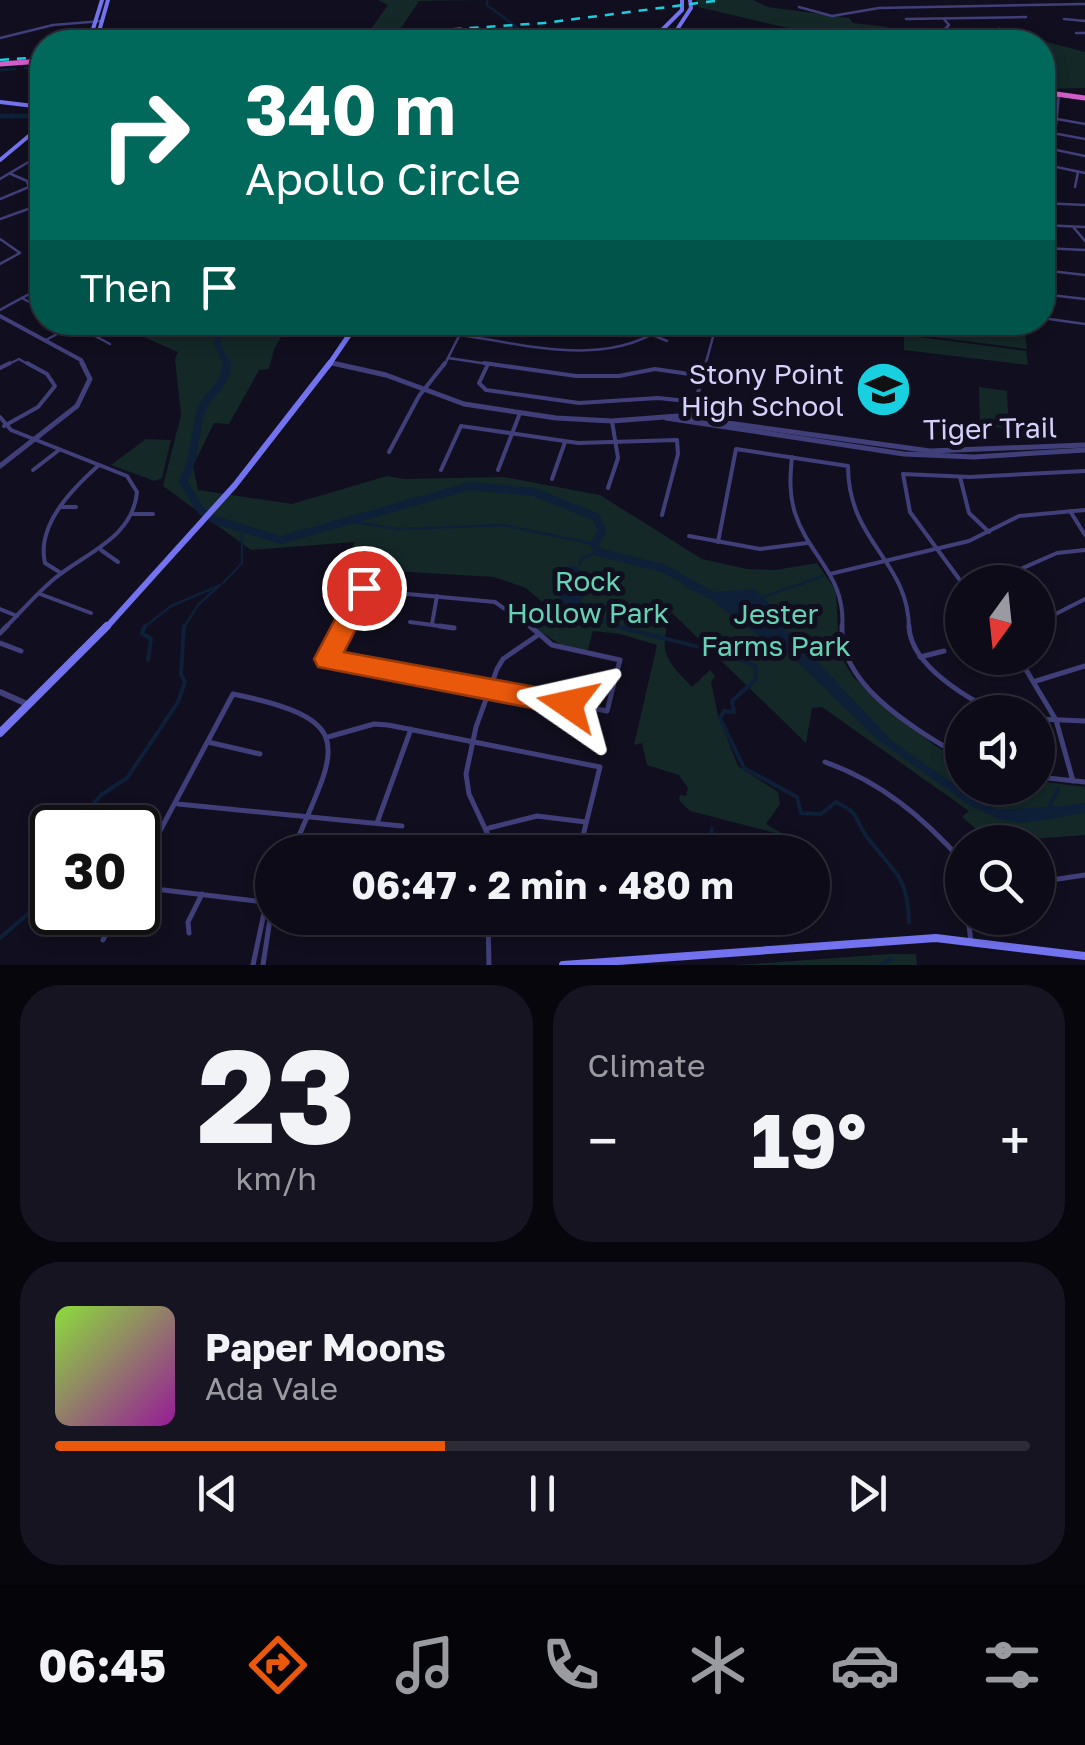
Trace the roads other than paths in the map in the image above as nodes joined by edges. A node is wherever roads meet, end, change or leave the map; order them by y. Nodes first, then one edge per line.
1 (105, 0) edge
2 (690, 0) edge
3 (888, 0) edge
4 (965, 0) edge
5 (683, 3) edge
6 (1085, 4) edge
7 (799, 7) dead end
8 (966, 7) junction
9 (886, 8) junction
10 (945, 8) junction
11 (1026, 17) dead end
12 (944, 18) junction
13 (954, 18) junction
14 (1064, 19) dead end
15 (906, 20) dead end
16 (99, 21) junction
17 (1085, 21) edge
18 (38, 30) edge
19 (96, 30) edge
20 (663, 30) edge
21 (676, 30) edge
22 (945, 30) edge
23 (30, 32) edge
24 (1076, 33) dead end
25 (1085, 33) edge
26 (0, 39) edge
27 (30, 64) edge
28 (0, 66) edge
29 (1055, 93) edge
30 (1060, 94) junction
31 (1085, 98) edge
32 (0, 102) edge
33 (30, 106) edge
34 (1057, 119) junction
35 (1085, 124) edge
36 (1055, 125) edge
37 (1055, 134) edge
38 (30, 137) edge
39 (1085, 140) edge
40 (1055, 149) edge
41 (1085, 156) edge
42 (0, 162) edge
43 (30, 162) edge
44 (1055, 167) edge
45 (1078, 172) junction
46 (1085, 173) edge
47 (11, 174) junction
48 (0, 179) edge
49 (1075, 187) dead end
50 (0, 198) edge
51 (1055, 204) edge
52 (1085, 205) edge
53 (30, 209) edge
54 (0, 219) edge
55 (1055, 227) edge
56 (1085, 227) edge
57 (1074, 228) junction
58 (0, 238) edge
59 (1085, 241) edge
60 (1055, 249) edge
61 (1085, 250) edge
62 (0, 264) edge
63 (1055, 272) edge
64 (1085, 275) edge
65 (30, 294) edge
66 (1055, 296) edge
67 (22, 298) junction
68 (1085, 299) edge
69 (30, 302) edge
70 (0, 313) edge
71 (1055, 320) edge
72 (1085, 324) edge
73 (30, 331) edge
74 (37, 335) edge
75 (54, 335) edge
76 (92, 335) edge
77 (350, 335) edge
78 (460, 335) joint
79 (713, 335) edge
80 (655, 336) joint
81 (46, 340) junction
82 (667, 341) dead end
83 (110, 344) dead end
84 (448, 358) junction
85 (332, 363) junction
86 (488, 364) junction
87 (0, 368) edge
88 (703, 376) junction
89 (425, 390) junction
90 (696, 402) junction
91 (520, 413) junction
92 (0, 417) edge
93 (691, 420) junction
94 (612, 421) junction
95 (4, 426) junction
96 (461, 426) joint
97 (511, 434) junction
98 (35, 440) junction
99 (678, 440) joint
100 (564, 442) junction
101 (616, 443) junction
102 (1085, 448) edge
103 (59, 450) junction
104 (389, 452) dead end
105 (792, 457) junction
106 (99, 465) junction
107 (0, 466) edge
108 (34, 470) dead end
109 (441, 470) dead end
110 (498, 470) dead end
111 (1085, 471) edge
112 (960, 477) junction
113 (552, 479) dead end
114 (608, 488) dead end
115 (60, 507) junction
116 (76, 507) dead end
117 (1085, 510) edge
118 (1070, 511) junction
119 (132, 514) junction
120 (153, 514) dead end
121 (662, 515) dead end
122 (989, 532) junction
123 (689, 536) dead end
124 (1085, 536) edge
125 (718, 542) junction
126 (807, 543) junction
127 (101, 550) junction
128 (936, 550) junction
129 (1085, 550) edge
130 (118, 562) dead end
131 (883, 563) junction
132 (948, 565) edge
133 (1031, 565) edge
134 (61, 573) junction
135 (830, 574) junction
136 (338, 583) dead end
137 (364, 588) junction
138 (40, 594) junction
139 (437, 596) junction
140 (1085, 599) edge
141 (0, 609) edge
142 (91, 613) dead end
143 (1055, 614) edge
144 (17, 616) junction
145 (410, 622) dead end
146 (432, 624) junction
147 (454, 628) dead end
148 (0, 633) edge
149 (538, 635) junction
150 (0, 643) edge
151 (21, 651) dead end
152 (944, 651) dead end
153 (920, 658) junction
154 (1085, 666) edge
155 (1032, 675) edge
156 (1036, 681) junction
157 (490, 689) junction
158 (0, 692) edge
159 (964, 695) edge
160 (30, 705) junction
161 (1056, 720) junction
162 (1085, 721) edge
163 (411, 729) junction
164 (0, 734) edge
165 (328, 737) junction
166 (208, 742) junction
167 (474, 742) junction
168 (945, 745) edge
169 (260, 754) dead end
170 (825, 762) dead end
171 (1055, 779) edge
172 (1073, 781) junction
173 (1085, 782) edge
174 (176, 804) junction
175 (306, 817) junction
176 (586, 822) junction
177 (377, 823) junction
178 (402, 826) dead end
179 (488, 828) junction
180 (160, 833) edge
181 (299, 835) edge
182 (490, 835) edge
183 (583, 835) edge
184 (945, 841) edge
185 (1085, 875) edge
186 (1055, 879) edge
187 (160, 889) edge
188 (202, 894) junction
189 (255, 902) edge
190 (189, 933) dead end
191 (106, 935) edge
192 (259, 935) edge
193 (267, 935) edge
194 (488, 935) edge
195 (969, 935) edge
196 (104, 940) dead end
197 (970, 942) junction
198 (1085, 956) edge
199 (1066, 958) edge
200 (253, 965) edge
201 (263, 965) edge
202 (489, 965) edge
203 (562, 965) edge

1 - 16 main road
2 - 21 main road
3 - 9 street
4 - 8 street
5 - 20 main road
6 - 8 street
7 - 9 street
8 - 10 street
9 - 10 street
10 - 13 street
11 - 13 street
12 - 13 street
12 - 15 street
12 - 22 street
14 - 17 street
16 - 18 street
16 - 19 main road
23 - 26 street
24 - 25 street
27 - 28 highway
29 - 30 highway
30 - 31 highway
30 - 34 street
32 - 33 main road
34 - 35 street
34 - 36 street
37 - 39 street
38 - 42 main road
40 - 41 street
43 - 47 street
44 - 45 street
45 - 46 street
45 - 49 street
47 - 48 street
47 - 50 street
51 - 52 street
53 - 54 street
55 - 57 street
56 - 57 street
57 - 59 street
58 - 62 street
60 - 61 street
63 - 64 street
65 - 67 street
66 - 68 street
67 - 69 street
67 - 70 street
70 - 73 street
71 - 72 street
74 - 81 street
75 - 81 street
76 - 83 street
77 - 85 main road
78 - 80 street
78 - 84 street
79 - 88 street
80 - 82 street
81 - 98 street
84 - 86 street
84 - 89 street
85 - 89 street, Tiger Trail
85 - 160 main road
86 - 88 street
86 - 90 street
87 - 95 street
88 - 90 street
89 - 91 street, Tiger Trail
89 - 104 street
90 - 93 street
91 - 94 street, Tiger Trail
91 - 97 street
92 - 95 street
93 - 94 street, Tiger Trail
93 - 102 street, Tiger Trail
94 - 101 street
95 - 98 street
96 - 97 street
96 - 109 street
97 - 100 street
97 - 110 street
98 - 103 street
98 - 107 street
99 - 101 street
99 - 121 street
100 - 101 street
100 - 113 street
101 - 114 street
103 - 106 street
103 - 108 street
105 - 125 street
105 - 126 street
105 - 131 street
106 - 115 street
106 - 119 street
111 - 112 street
112 - 122 street
112 - 128 street
115 - 116 street
115 - 134 street
117 - 118 street
118 - 122 street
118 - 124 street
119 - 120 street
119 - 127 street
122 - 128 street
123 - 125 street
125 - 126 street
126 - 135 street
127 - 130 street
127 - 134 street
128 - 131 street
128 - 132 street
129 - 133 street
131 - 135 street
131 - 153 street
134 - 138 street
135 - 168 street
136 - 137 street
137 - 139 street
137 - 157 street
138 - 142 street
138 - 144 street
139 - 146 street
139 - 149 street
140 - 143 street
141 - 144 street
144 - 148 street
145 - 146 street
146 - 147 street
149 - 157 street
149 - 157 street
150 - 151 street
152 - 153 street
153 - 159 street
154 - 156 street
155 - 156 street
156 - 161 street
157 - 167 street
158 - 160 street
160 - 164 main road
161 - 162 street
161 - 172 street
163 - 165 street
163 - 167 street
163 - 177 street
165 - 166 street
165 - 175 street
166 - 169 street
166 - 174 street
167 - 176 street
167 - 179 street
170 - 184 street
171 - 172 street
172 - 173 street
174 - 175 street
174 - 180 street
175 - 177 street
175 - 181 street
176 - 179 street
176 - 183 street
177 - 178 street
179 - 182 street
185 - 186 street
187 - 188 street
188 - 189 street
188 - 190 street
191 - 196 street
192 - 200 street
193 - 201 street
194 - 202 street
195 - 197 street
197 - 199 main road
197 - 203 main road
198 - 199 main road

